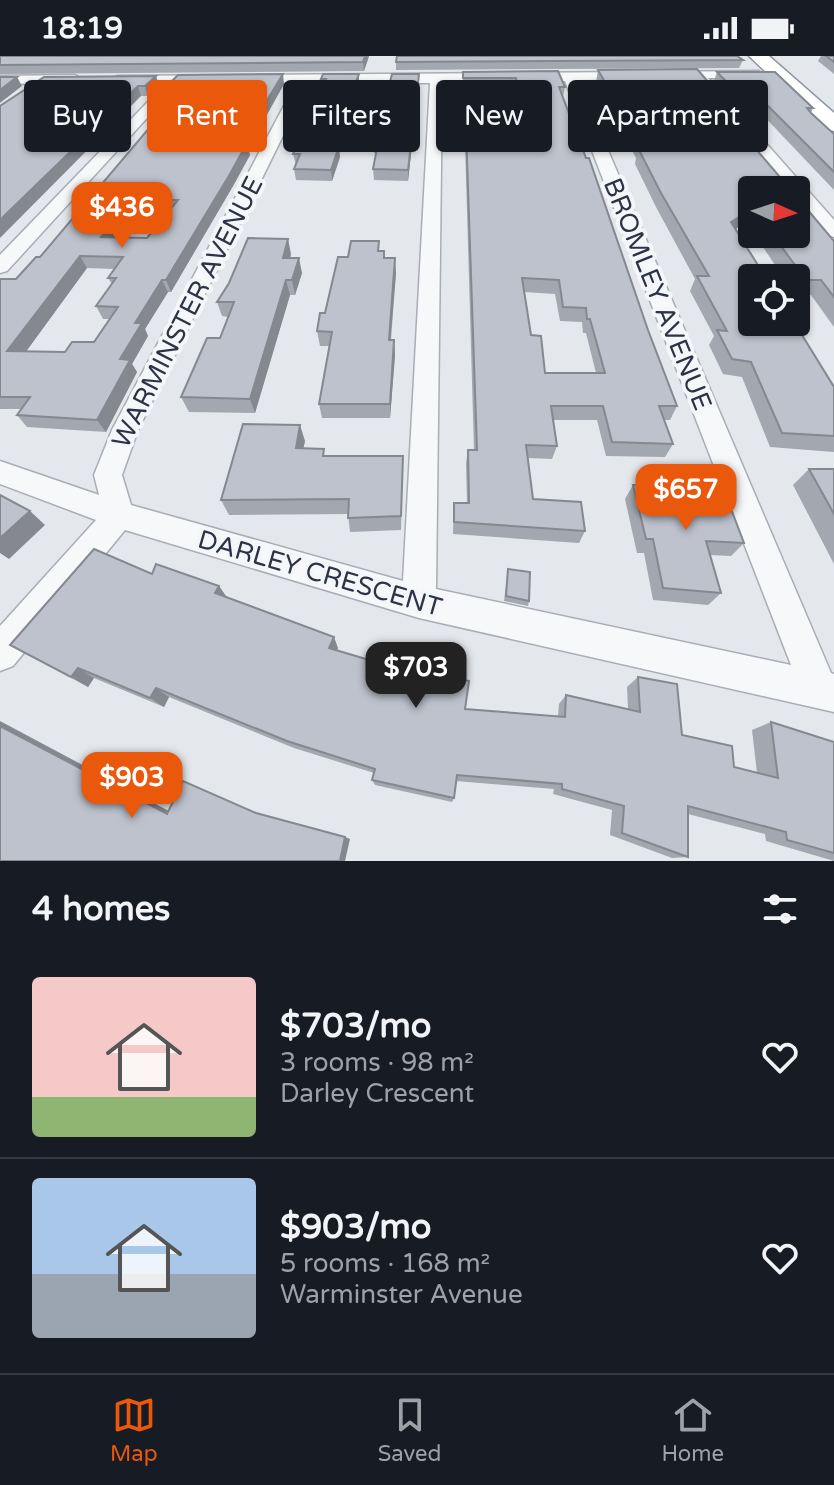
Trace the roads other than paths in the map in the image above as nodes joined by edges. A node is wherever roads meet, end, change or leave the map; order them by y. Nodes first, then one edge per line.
1 (758, 56) edge
2 (776, 65) edge
3 (698, 75) junction
4 (570, 77) junction
5 (177, 78) junction
6 (305, 78) junction
7 (45, 79) junction
8 (89, 79) edge
9 (104, 79) edge
10 (436, 79) junction
11 (0, 80) edge
12 (23, 96) edge
13 (834, 108) edge
14 (834, 124) edge
15 (834, 231) edge
16 (0, 267) edge
17 (0, 472) edge
18 (119, 515) junction
19 (419, 602) junction
20 (0, 653) edge
21 (827, 691) edge

1 - 2 highway
2 - 3 street
2 - 13 highway
2 - 14 highway
3 - 4 street
3 - 15 street
4 - 10 street
4 - 21 street, BROMLEY AVENUE
5 - 6 street
5 - 9 street
5 - 16 street
6 - 10 street
6 - 18 street, WARMINSTER AVENUE
7 - 8 street
7 - 11 street
7 - 12 street
10 - 19 street
17 - 18 street, DARLEY CRESCENT
18 - 19 street, DARLEY CRESCENT
18 - 20 street
19 - 21 street, DARLEY CRESCENT

